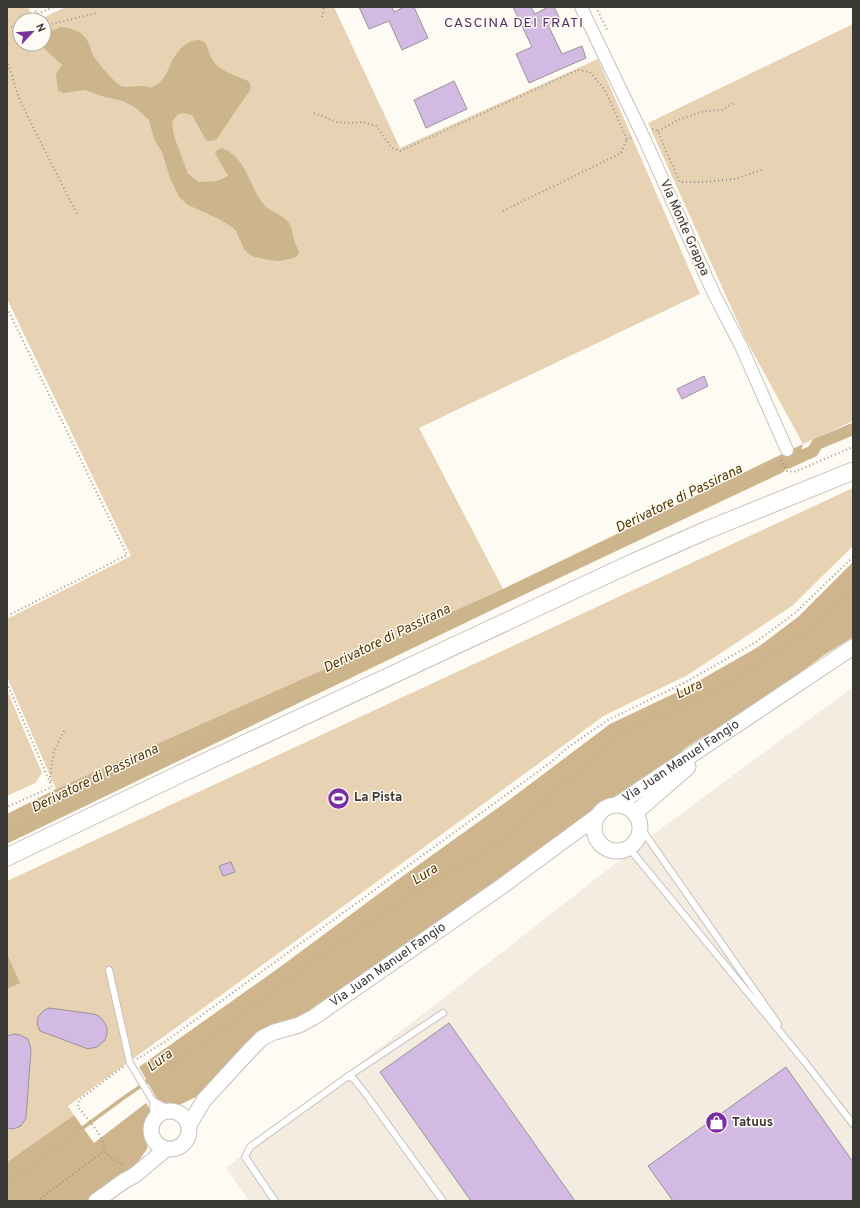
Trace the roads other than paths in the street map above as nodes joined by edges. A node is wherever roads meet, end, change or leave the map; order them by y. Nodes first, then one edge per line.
1 (581, 7) edge
2 (787, 450) dead end
3 (851, 472) edge
4 (853, 647) edge
5 (744, 720) junction
6 (618, 804) junction
7 (635, 812) junction
8 (596, 817) junction
9 (640, 826) junction
10 (577, 831) junction
11 (595, 835) junction
12 (629, 848) junction
13 (7, 857) edge
14 (109, 970) dead end
15 (443, 1012) dead end
16 (804, 1062) junction
17 (348, 1077) junction
18 (204, 1100) junction
19 (153, 1101) junction
20 (172, 1110) junction
21 (154, 1119) junction
22 (853, 1124) edge
23 (189, 1125) junction
24 (153, 1139) junction
25 (166, 1149) junction
26 (124, 1181) junction
27 (96, 1201) edge
28 (275, 1201) edge
29 (443, 1201) edge

1 - 2 street, Via Monte Grappa
3 - 13 main road
4 - 5 street, Via Juan Manuel Fangio
5 - 6 street, Via Juan Manuel Fangio
5 - 7 street, Via Juan Manuel Fangio
6 - 7 street, Via Juan Manuel Fangio
6 - 8 street, Via Juan Manuel Fangio
7 - 9 street, Via Juan Manuel Fangio
8 - 10 street, Via Juan Manuel Fangio
8 - 11 street
9 - 12 street
9 - 16 lane
10 - 11 street
10 - 18 street, Via Juan Manuel Fangio
11 - 12 street
12 - 16 lane
14 - 19 lane
15 - 17 lane
16 - 22 lane
17 - 28 lane
17 - 29 lane
18 - 20 street, Via Juan Manuel Fangio
18 - 23 street, Via Juan Manuel Fangio
19 - 20 lane
19 - 21 lane
20 - 21 street
20 - 23 street
21 - 24 street
23 - 25 street
24 - 25 street
24 - 26 street
25 - 26 street
26 - 27 street

